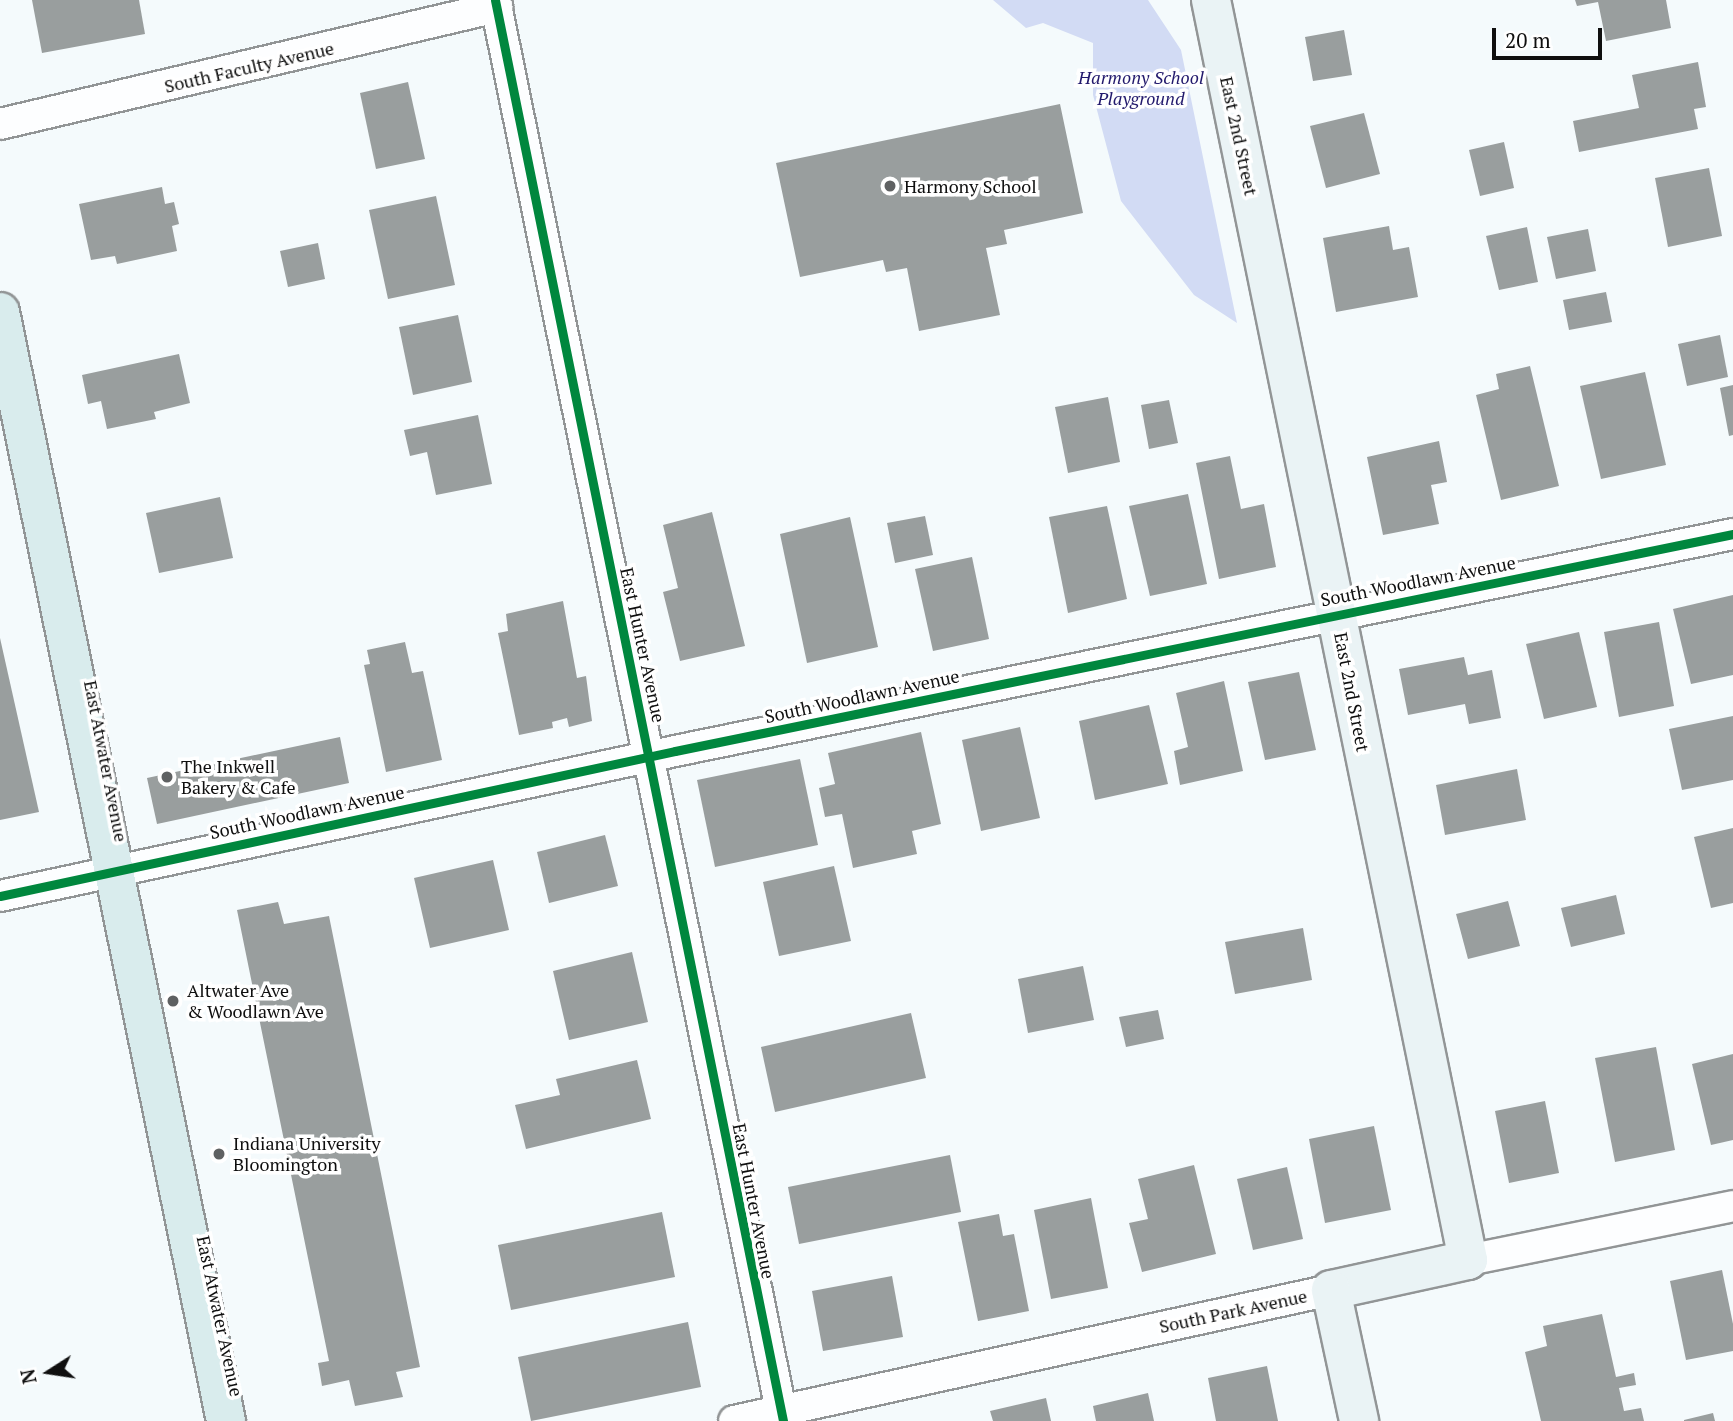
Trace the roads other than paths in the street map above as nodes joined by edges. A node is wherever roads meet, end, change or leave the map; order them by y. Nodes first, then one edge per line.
1 (1211, 0) edge
2 (496, 4) edge
3 (0, 124) edge
4 (0, 312) edge
5 (1733, 534) edge
6 (1336, 613) junction
7 (652, 756) junction
8 (111, 870) junction
9 (0, 896) edge
10 (1733, 1206) edge
11 (1468, 1260) junction
12 (1331, 1290) junction
13 (782, 1416) edge
14 (226, 1421) edge
15 (734, 1421) edge
16 (1359, 1421) edge

1 - 6 street, East 2nd Street
2 - 3 street, South Faculty Avenue
2 - 7 street, East Hunter Avenue
4 - 8 main road, East Atwater Avenue
5 - 6 street, South Woodlawn Avenue
6 - 7 street, South Woodlawn Avenue
6 - 11 street, East 2nd Street
7 - 8 street, South Woodlawn Avenue
7 - 13 street, East Hunter Avenue
8 - 9 street, South Woodlawn Avenue
8 - 14 main road, East Atwater Avenue
10 - 11 street, South Park Avenue
11 - 12 street, South Park Avenue
12 - 13 street, South Park Avenue
12 - 16 street
13 - 15 street, South Park Avenue

